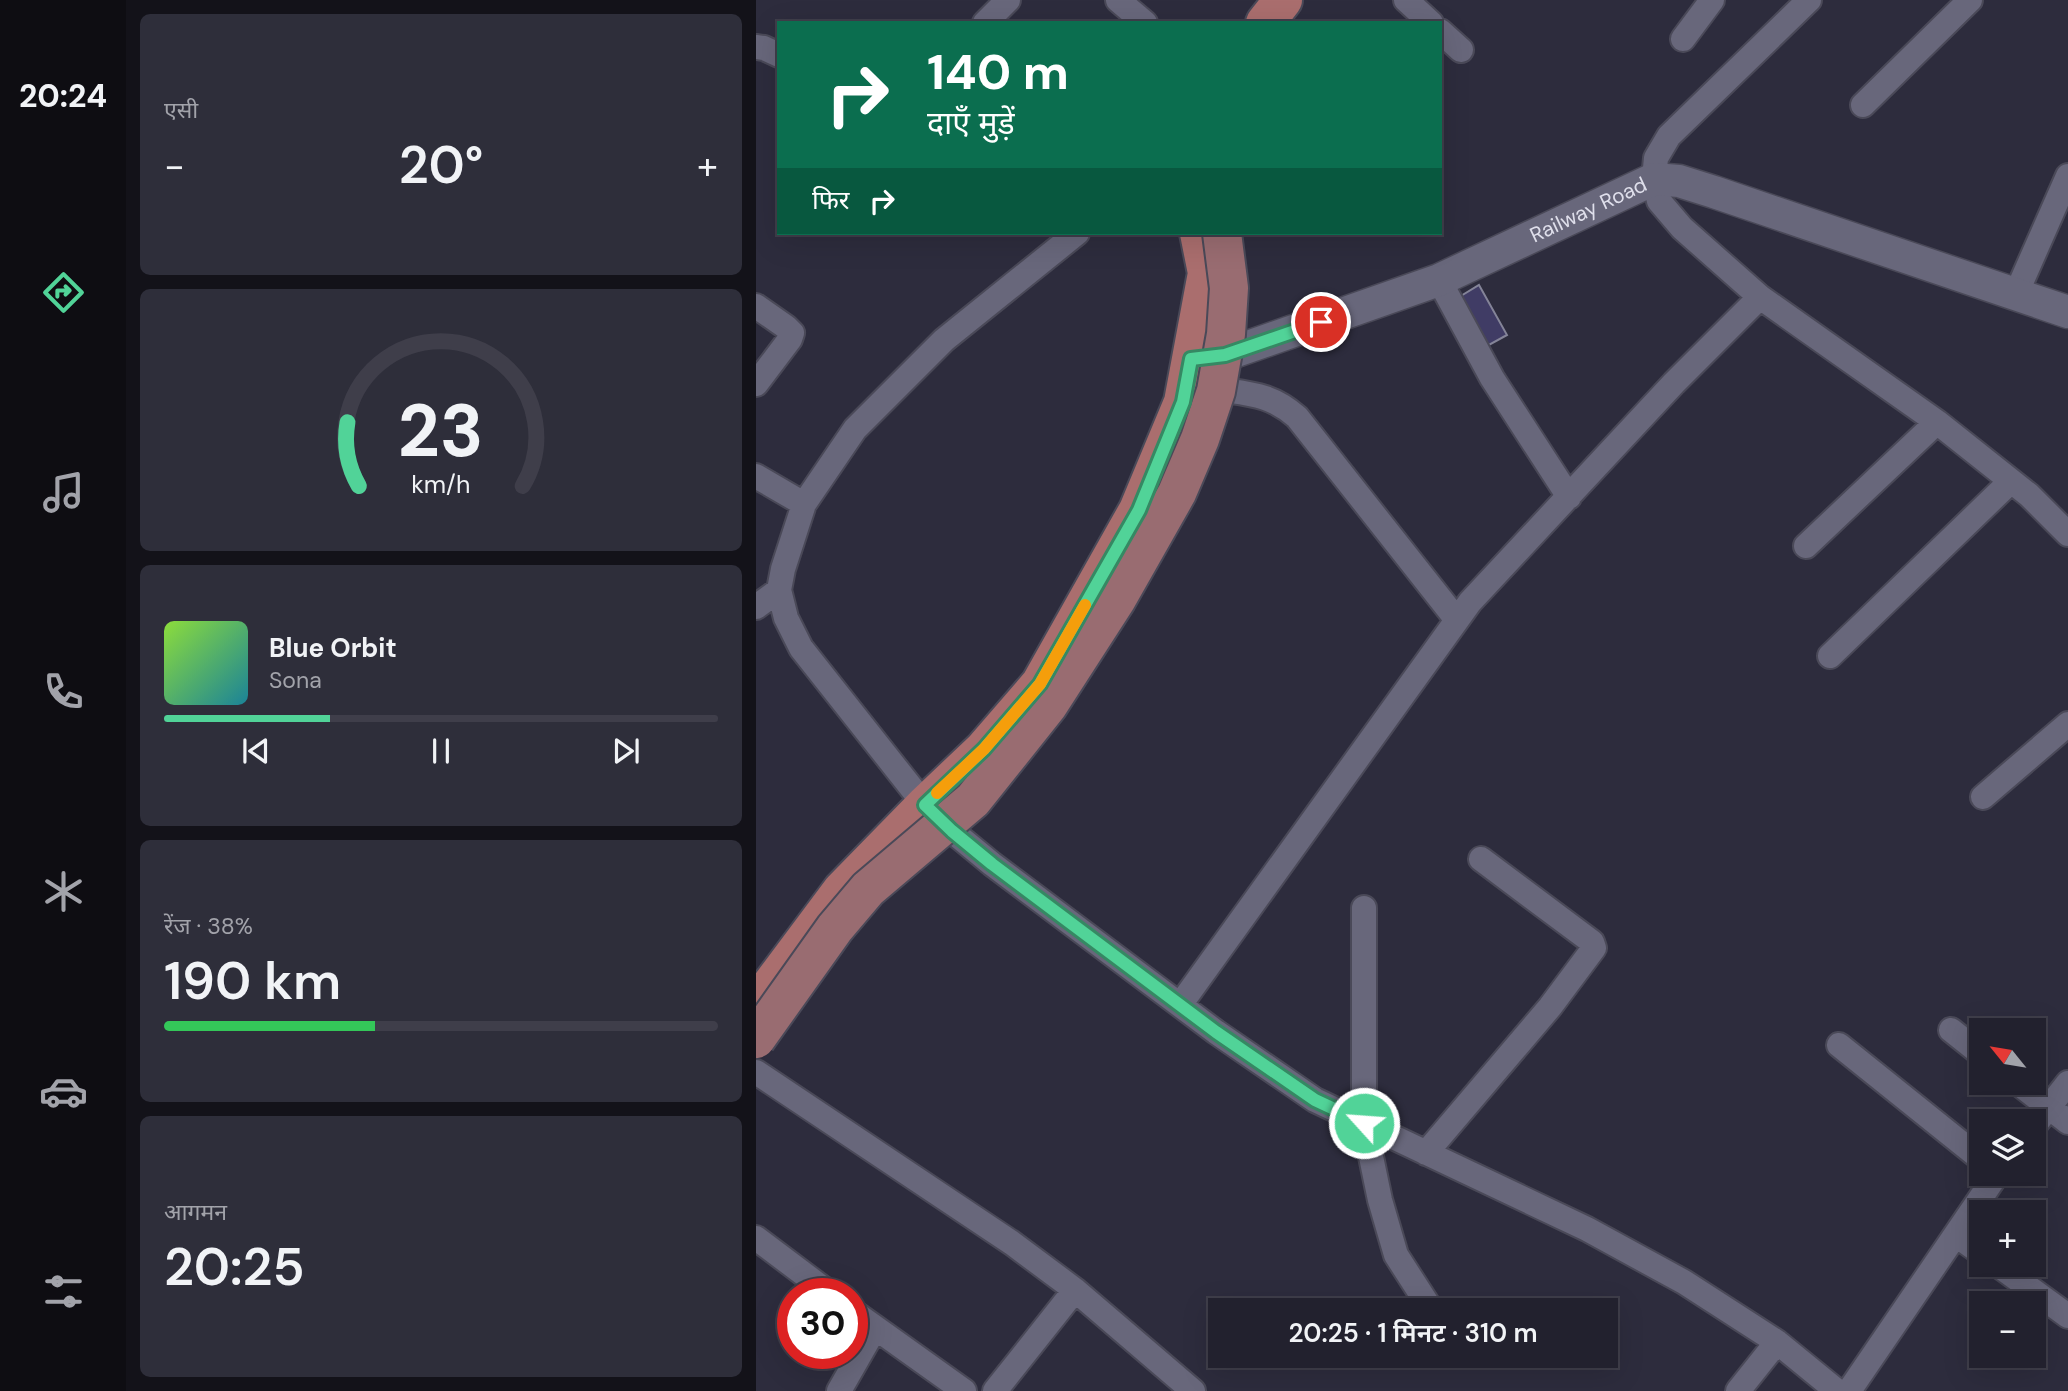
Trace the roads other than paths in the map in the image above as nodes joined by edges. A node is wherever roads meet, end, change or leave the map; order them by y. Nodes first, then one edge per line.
1 (1008, 0) edge
2 (1118, 0) edge
3 (1253, 0) edge
4 (1283, 0) edge
5 (1406, 0) edge
6 (1712, 0) edge
7 (1809, 0) edge
8 (1970, 0) edge
9 (987, 21) edge
10 (1142, 21) edge
11 (1237, 21) edge
12 (1267, 21) edge
13 (1429, 21) edge
14 (1442, 33) edge
15 (1683, 39) dead end
16 (756, 47) edge
17 (1461, 50) dead end
18 (777, 54) edge
19 (1863, 105) dead end
20 (2068, 176) edge
21 (1654, 179) junction
22 (1075, 235) edge
23 (1199, 235) edge
24 (1222, 235) edge
25 (1229, 235) edge
26 (1439, 280) junction
27 (2016, 294) junction
28 (1760, 297) junction
29 (756, 306) edge
30 (2068, 312) edge
31 (1211, 368) junction
32 (756, 384) edge
33 (1937, 422) junction
34 (756, 476) edge
35 (2011, 481) junction
36 (1569, 497) junction
37 (804, 504) junction
38 (2068, 534) edge
39 (1806, 546) dead end
40 (779, 590) junction
41 (756, 607) edge
42 (1457, 621) junction
43 (1830, 656) dead end
44 (2068, 724) edge
45 (1983, 797) dead end
46 (925, 805) junction
47 (952, 831) junction
48 (1481, 859) dead end
49 (1364, 908) dead end
50 (756, 1005) edge
51 (1180, 1005) junction
52 (1951, 1030) dead end
53 (756, 1039) edge
54 (1969, 1044) edge
55 (1839, 1045) dead end
56 (756, 1053) edge
57 (756, 1072) edge
58 (2068, 1083) edge
59 (2030, 1096) edge
60 (2050, 1118) edge
61 (1364, 1123) junction
62 (1969, 1150) edge
63 (1426, 1153) junction
64 (1989, 1186) edge
65 (1956, 1235) junction
66 (756, 1238) edge
67 (1969, 1244) edge
68 (2014, 1277) edge
69 (809, 1278) edge
70 (1075, 1290) junction
71 (1424, 1298) edge
72 (2068, 1316) edge
73 (868, 1323) edge
74 (875, 1328) junction
75 (1777, 1342) junction
76 (839, 1391) edge
77 (964, 1391) edge
78 (995, 1391) edge
79 (1193, 1391) edge
80 (1738, 1391) edge
81 (1837, 1391) edge
82 (1849, 1391) edge

1 - 9 street
2 - 10 street
3 - 11 highway
4 - 12 highway
5 - 13 street
6 - 15 street
7 - 21 street
8 - 19 street
14 - 17 street
16 - 18 street
20 - 27 street
21 - 26 street, Railway Road
21 - 27 street, Railway Road
21 - 28 street
22 - 37 street
23 - 31 highway
24 - 53 main road, bridge
25 - 31 highway
26 - 31 street, Railway Road
26 - 36 street
27 - 30 street, Railway Road
28 - 33 street
28 - 36 street
29 - 32 street
31 - 42 street
31 - 46 highway
31 - 47 highway
33 - 35 street
33 - 39 street
34 - 37 street
35 - 38 street
35 - 43 street
36 - 42 street
37 - 40 street
40 - 41 street
40 - 46 street
42 - 51 street
44 - 45 street
46 - 47 street
46 - 50 highway
47 - 51 street
47 - 56 highway
48 - 63 street
49 - 61 street
51 - 61 street
52 - 54 street
55 - 62 street
57 - 70 street
58 - 60 street
59 - 60 street
61 - 63 street
61 - 71 street
63 - 75 street
64 - 65 street
65 - 67 street
65 - 82 street
66 - 69 street
68 - 72 street
70 - 78 street
70 - 79 street
73 - 74 street
74 - 76 street
74 - 77 street
75 - 80 street
75 - 81 street

